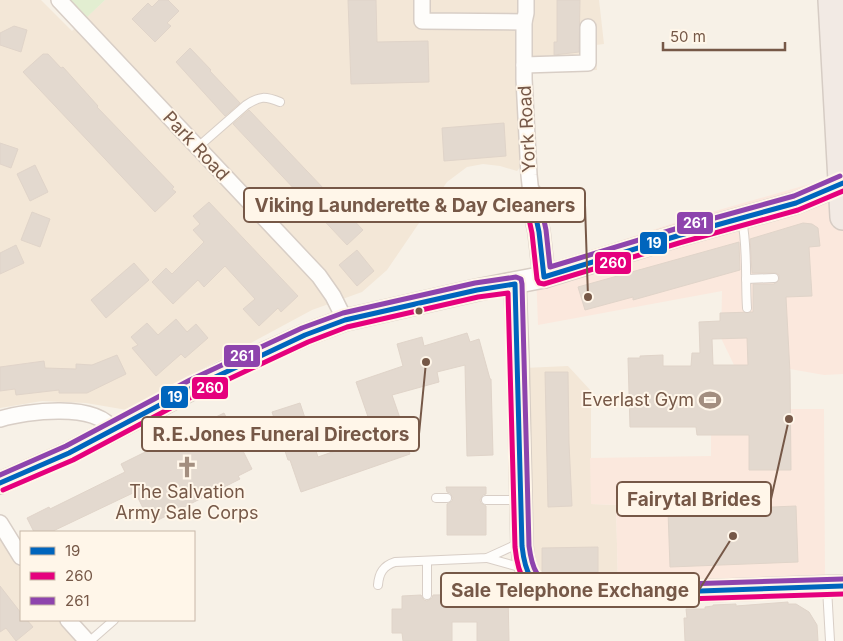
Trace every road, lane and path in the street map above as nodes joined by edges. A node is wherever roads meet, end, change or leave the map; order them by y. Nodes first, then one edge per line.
1 (422, 0) edge
2 (526, 0) edge
3 (831, 0) edge
4 (65, 2) edge
5 (524, 22) junction
6 (588, 27) dead end
7 (838, 51) edge
8 (524, 65) junction
9 (280, 102) dead end
10 (198, 148) junction
11 (842, 184) edge
12 (532, 194) joint
13 (843, 217) edge
14 (742, 218) junction
15 (544, 277) junction
16 (774, 278) dead end
17 (746, 279) junction
18 (515, 284) junction
19 (747, 308) dead end
20 (345, 320) junction
21 (0, 420) edge
22 (113, 430) junction
23 (0, 483) edge
24 (436, 498) dead end
25 (447, 498) dead end
26 (486, 500) dead end
27 (522, 500) junction
28 (0, 523) edge
29 (522, 546) junction
30 (20, 555) edge
31 (488, 558) junction
32 (426, 561) junction
33 (527, 573) junction
34 (378, 585) dead end
35 (835, 586) edge
36 (427, 595) dead end
37 (69, 621) edge
38 (113, 621) edge
39 (88, 641) edge
40 (830, 641) edge

1 - 5 street
2 - 5 street, York Road
3 - 7 highway
4 - 10 street, Park Road
5 - 8 street, York Road
6 - 8 street, York Road
7 - 11 highway
8 - 12 street, York Road
9 - 10 lane
10 - 20 street, Park Road
11 - 13 highway
11 - 14 main road
12 - 15 main road
14 - 15 main road
14 - 17 lane
15 - 18 main road
16 - 17 lane
17 - 19 lane
18 - 20 main road
18 - 27 main road
20 - 22 main road
21 - 22 street
22 - 23 main road
24 - 25 lane
26 - 27 lane
27 - 29 main road
28 - 30 street
29 - 31 lane
29 - 33 main road
31 - 32 lane
31 - 33 lane
32 - 34 lane
32 - 36 lane
33 - 35 main road
35 - 40 lane
37 - 39 street
38 - 39 lane

